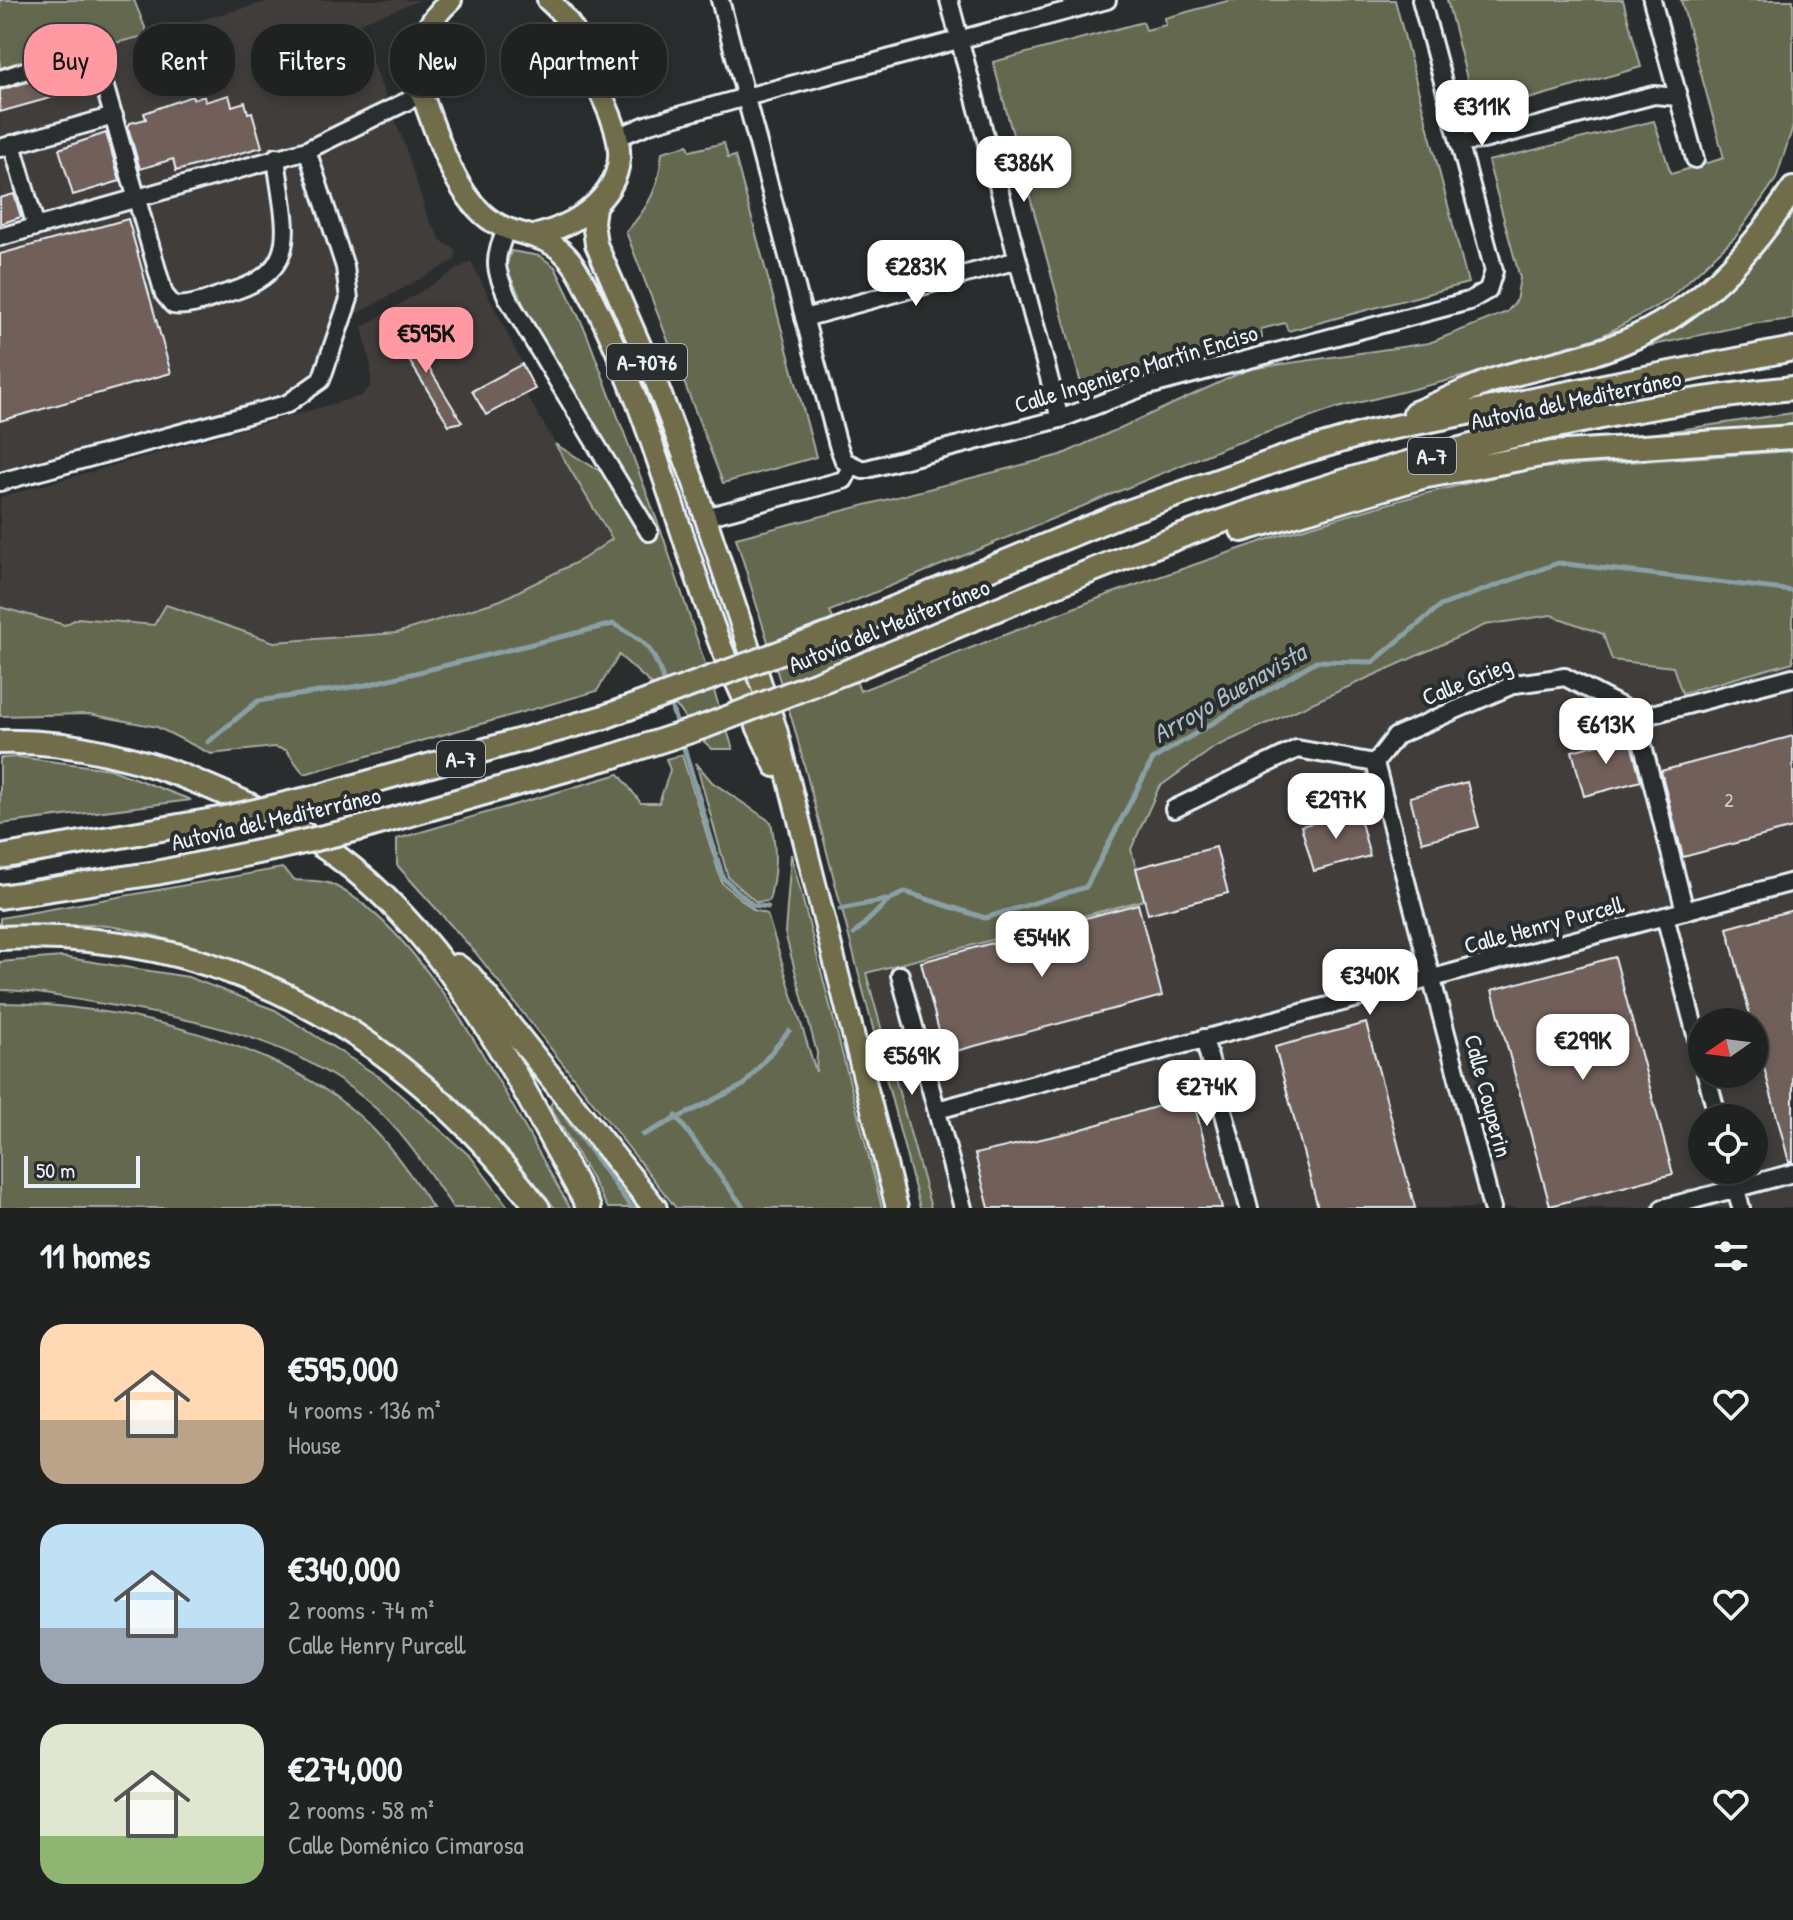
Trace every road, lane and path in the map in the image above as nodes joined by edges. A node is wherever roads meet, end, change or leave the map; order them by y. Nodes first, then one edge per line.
1 (451, 0) edge
2 (548, 0) edge
3 (720, 0) edge
4 (949, 0) edge
5 (1107, 0) edge
6 (1421, 0) edge
7 (1652, 0) edge
8 (565, 9) edge
9 (429, 24) edge
10 (960, 40) junction
11 (0, 79) edge
12 (418, 96) edge
13 (423, 96) edge
14 (746, 97) junction
15 (1678, 97) junction
16 (114, 116) junction
17 (618, 137) junction
18 (1459, 142) junction
19 (6, 146) edge
20 (307, 150) junction
21 (276, 157) junction
22 (1695, 159) dead end
23 (1793, 189) edge
24 (138, 198) junction
25 (595, 207) junction
26 (36, 227) junction
27 (507, 228) junction
28 (537, 235) junction
29 (0, 237) edge
30 (1018, 260) junction
31 (804, 318) junction
32 (1793, 349) edge
33 (1793, 388) edge
34 (1060, 419) junction
35 (1370, 432) junction
36 (1793, 437) edge
37 (848, 464) junction
38 (0, 482) edge
39 (706, 517) junction
40 (649, 532) dead end
41 (1083, 575) junction
42 (1793, 677) edge
43 (1641, 717) junction
44 (0, 742) edge
45 (1375, 763) junction
46 (1174, 809) dead end
47 (795, 814) junction
48 (0, 857) edge
49 (1793, 882) edge
50 (0, 897) edge
51 (1685, 911) junction
52 (1665, 916) junction
53 (0, 938) edge
54 (427, 943) junction
55 (900, 975) dead end
56 (1433, 981) junction
57 (1689, 1008) edge
58 (1204, 1038) junction
59 (937, 1110) junction
60 (1793, 1173) edge
61 (1735, 1184) edge
62 (1736, 1188) junction
63 (538, 1208) edge
64 (589, 1208) edge
65 (655, 1208) edge
66 (897, 1208) edge
67 (963, 1208) edge
68 (1249, 1208) edge
69 (1492, 1208) edge
70 (1663, 1208) edge
71 (1741, 1208) edge

1 - 9 main road, A-7076
2 - 8 main road
3 - 14 street
4 - 10 street
5 - 10 street
6 - 18 street
7 - 15 street
8 - 17 main road
10 - 14 street
10 - 30 street
11 - 16 street
12 - 20 street
13 - 27 main road, A-7076
14 - 17 street
14 - 31 street
15 - 18 street
15 - 22 street
16 - 19 street
16 - 24 street
17 - 25 main road
18 - 34 street, Calle Ingeniero Martín Enciso
19 - 26 street
20 - 21 street
20 - 38 street
21 - 24 street
21 - 24 street
23 - 35 highway
24 - 26 street
25 - 28 main road
25 - 39 main road, A-7076
26 - 29 street
27 - 28 main road, A-7076
27 - 40 street
28 - 47 main road, A-7076
30 - 31 street
30 - 34 street
31 - 37 street
32 - 35 highway, Autovía del Mediterráneo / A-7
33 - 41 highway, Autovía del Mediterráneo / A-7
34 - 37 street, Calle Ingeniero Martín Enciso
35 - 48 highway, Autovía del Mediterráneo / A-7, bridge
36 - 41 highway
37 - 39 street
39 - 47 main road, A-7076
41 - 50 highway, Autovía del Mediterráneo / A-7, bridge
42 - 43 street
43 - 45 street, Calle Grieg
43 - 51 street
44 - 54 highway
45 - 46 street
45 - 56 street, Calle Couperin
47 - 66 main road, A-7076
49 - 51 street, Calle Henry Purcell
51 - 52 street, Calle Henry Purcell
52 - 56 street, Calle Henry Purcell
52 - 57 street
53 - 63 highway
54 - 64 highway
54 - 65 highway
55 - 59 street
56 - 58 street, Calle Henry Purcell
56 - 69 street, Calle Couperin
58 - 59 street, Calle Henry Purcell
58 - 68 street
59 - 67 street
60 - 62 street
61 - 62 street
62 - 70 street
62 - 71 street

